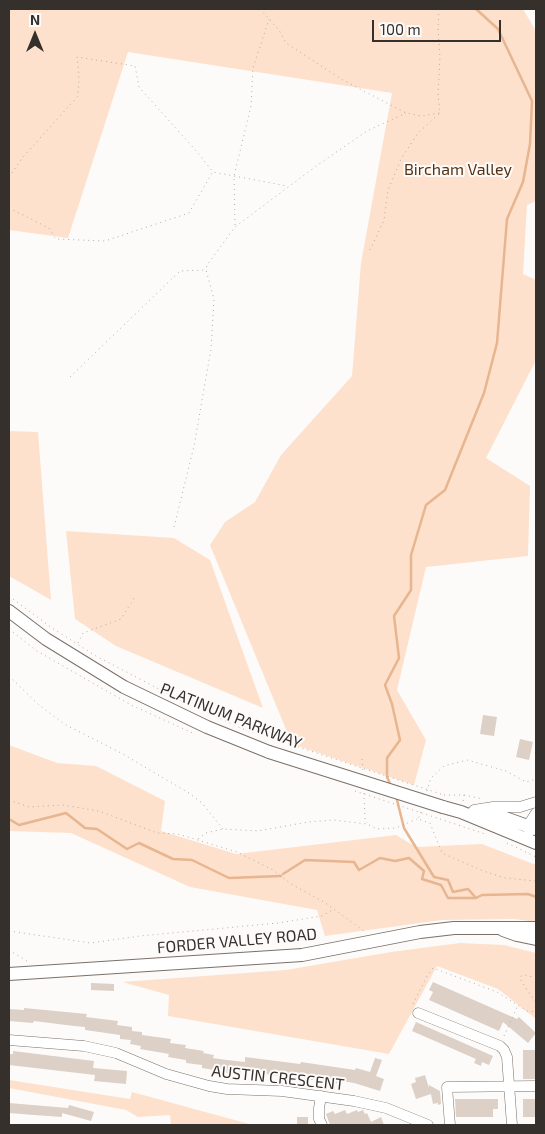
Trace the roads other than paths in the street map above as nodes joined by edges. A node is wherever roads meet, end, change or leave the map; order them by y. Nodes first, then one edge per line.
1 (9, 611) edge
2 (536, 802) edge
3 (461, 812) junction
4 (536, 813) edge
5 (532, 827) edge
6 (536, 838) edge
7 (536, 843) edge
8 (536, 935) edge
9 (9, 974) edge
10 (418, 1013) road end
11 (9, 1040) edge
12 (510, 1086) junction
13 (536, 1086) edge
14 (321, 1096) junction
15 (410, 1122) edge
16 (322, 1125) edge
17 (428, 1125) edge
18 (450, 1125) edge
19 (512, 1125) edge

1 - 3 main road, PLATINUM PARKWAY, bridge
2 - 3 street
3 - 5 main road, PLATINUM PARKWAY
3 - 7 main road, PLATINUM PARKWAY
4 - 5 street
5 - 6 street
8 - 9 main road, FORDER VALLEY ROAD
10 - 12 street
11 - 14 street, AUSTIN CRESCENT
12 - 13 street
12 - 18 street
12 - 19 street
14 - 15 street, AUSTIN CRESCENT
14 - 16 street
15 - 17 street, AUSTIN CRESCENT

